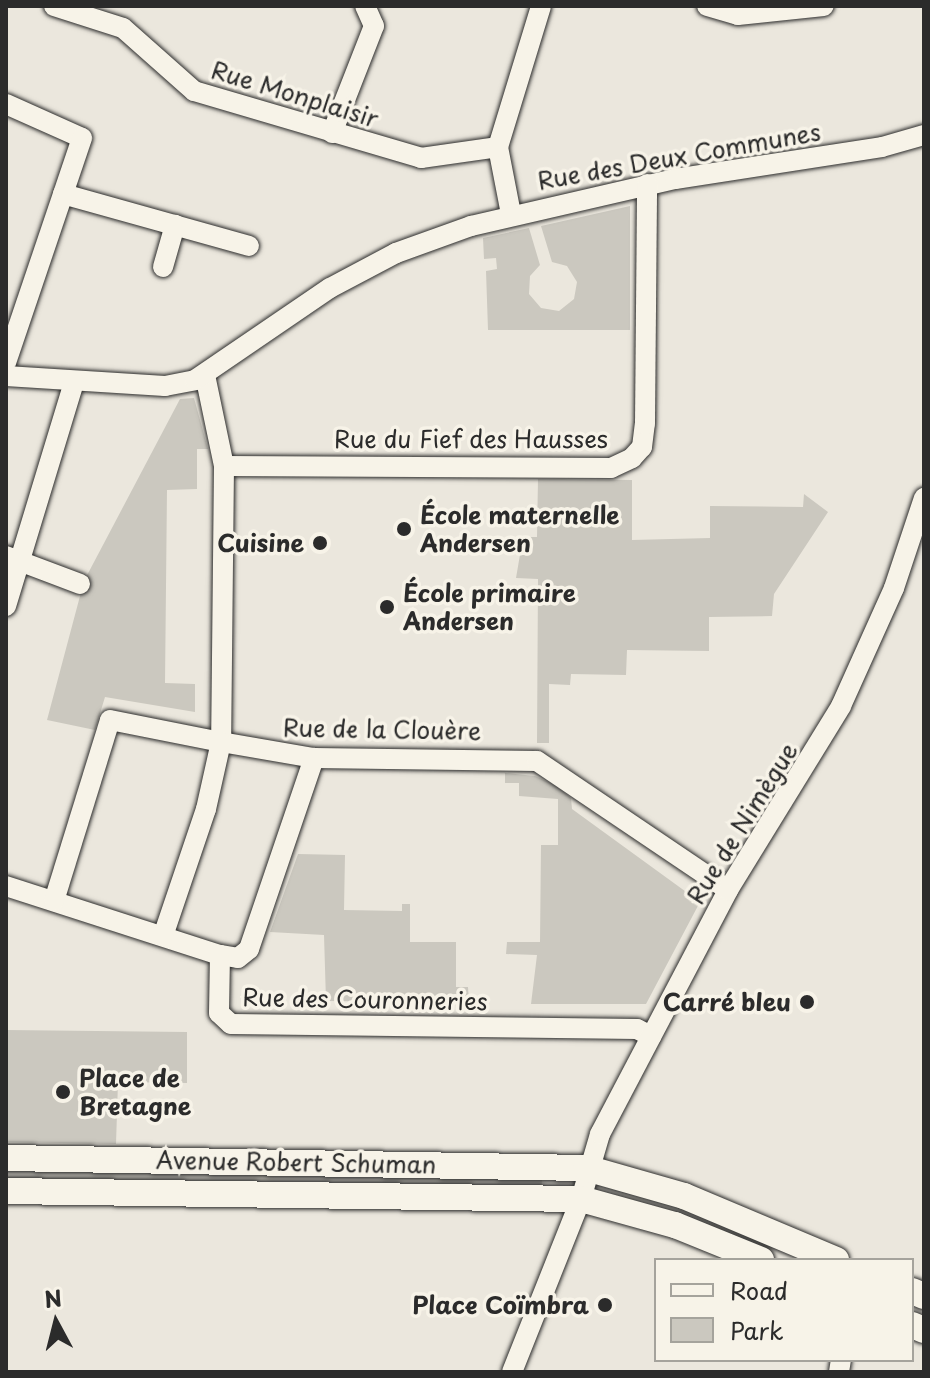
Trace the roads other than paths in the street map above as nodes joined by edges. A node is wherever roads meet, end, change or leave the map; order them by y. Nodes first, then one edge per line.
1 (54, 6) edge
2 (365, 6) edge
3 (541, 6) edge
4 (707, 6) edge
5 (824, 6) edge
6 (6, 104) edge
7 (332, 133) junction
8 (924, 135) edge
9 (498, 147) junction
10 (647, 184) junction
11 (63, 194) junction
12 (511, 214) junction
13 (175, 225) junction
14 (249, 246) dead end
15 (163, 267) dead end
16 (6, 363) edge
17 (205, 375) junction
18 (6, 376) edge
19 (74, 382) junction
20 (224, 466) junction
21 (924, 498) edge
22 (13, 558) edge
23 (80, 584) dead end
24 (6, 606) edge
25 (221, 742) junction
26 (314, 758) junction
27 (6, 886) edge
28 (728, 890) junction
29 (54, 901) junction
30 (163, 936) junction
31 (220, 955) junction
32 (651, 1036) junction
33 (6, 1158) edge
34 (586, 1168) junction
35 (6, 1191) edge
36 (576, 1211) junction
37 (756, 1258) edge
38 (831, 1258) edge
39 (512, 1372) edge

1 - 7 street, Rue Monplaisir
2 - 7 street
3 - 9 street
4 - 5 street
6 - 11 street
7 - 9 street, Rue Monplaisir
8 - 10 street, Rue des Deux Communes
9 - 12 street
10 - 12 street, Rue des Deux Communes
10 - 20 street, Rue du Fief des Hausses
11 - 13 street
11 - 16 street
12 - 17 street, Rue des Deux Communes
13 - 14 street
13 - 15 street
17 - 19 street, Rue des Deux Communes
17 - 20 street
18 - 19 street, Rue des Deux Communes
19 - 22 street
20 - 25 street
21 - 28 street, Rue de Nimègue
22 - 23 street
22 - 24 street
25 - 26 street, Rue de la Clouère
25 - 29 street, Rue de la Clouère
25 - 30 street
26 - 28 street, Rue de la Clouère
26 - 31 street
27 - 29 street, Rue des Couronneries
28 - 32 street, Rue de Nimègue
29 - 30 street, Rue des Couronneries
30 - 31 street, Rue des Couronneries
31 - 32 street, Rue des Couronneries
32 - 34 street, Rue de Nimègue
33 - 34 main road, Avenue Robert Schuman
34 - 36 street, Rue de Nimègue
34 - 38 main road, Avenue Robert Schuman
35 - 36 main road, Avenue Robert Schuman
36 - 37 main road, Avenue Robert Schuman
36 - 39 street, Rue de Nimègue

